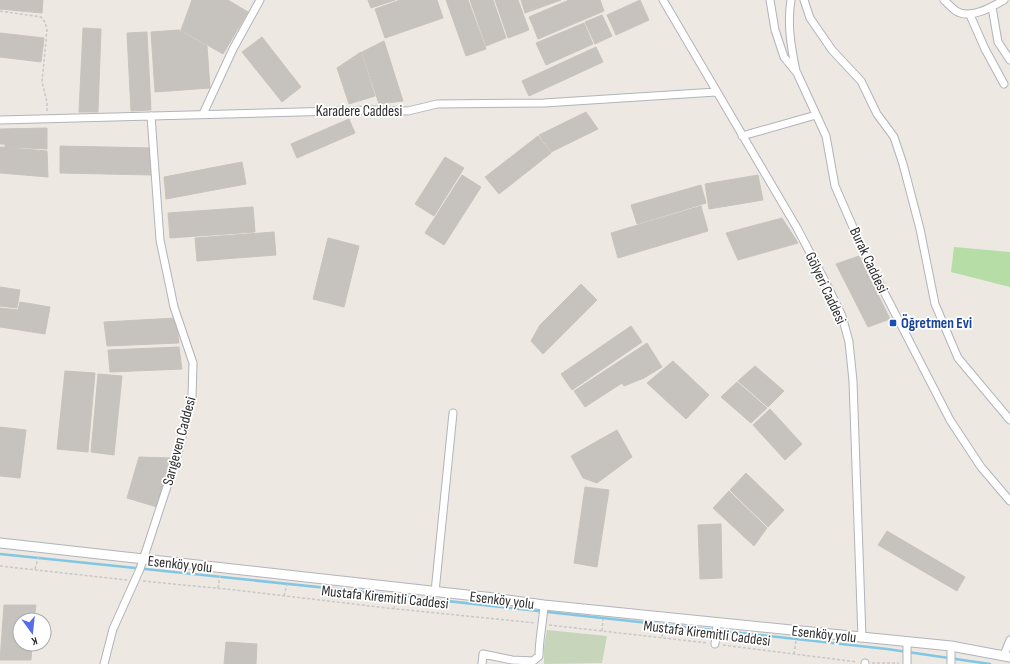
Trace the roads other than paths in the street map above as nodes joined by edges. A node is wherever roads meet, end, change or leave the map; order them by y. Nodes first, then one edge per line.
1 (260, 0) edge
2 (663, 0) edge
3 (770, 0) edge
4 (791, 0) edge
5 (804, 0) edge
6 (944, 0) edge
7 (1004, 0) edge
8 (992, 7) junction
9 (970, 14) junction
10 (1010, 60) edge
11 (797, 73) junction
12 (1004, 84) dead end
13 (716, 92) junction
14 (203, 114) junction
15 (816, 115) junction
16 (151, 116) junction
17 (0, 120) edge
18 (742, 136) junction
19 (453, 413) dead end
20 (1010, 420) edge
21 (1010, 501) edge
22 (0, 543) edge
23 (141, 564) junction
24 (435, 592) junction
25 (544, 606) junction
26 (717, 625) junction
27 (862, 638) junction
28 (1010, 640) edge
29 (716, 644) road end
30 (907, 645) junction
31 (951, 650) junction
32 (1008, 656) edge
33 (907, 660) edge
34 (951, 663) edge
35 (104, 664) edge
36 (482, 664) edge

1 - 14 street
2 - 13 street, Gölyeri Caddesi
3 - 11 street, Burak Caddesi
4 - 11 street
5 - 20 street
6 - 9 street
7 - 8 street
8 - 9 street
8 - 10 street
9 - 12 street
11 - 15 street, Burak Caddesi
13 - 14 street, Karadere Caddesi
13 - 18 street, Gölyeri Caddesi
14 - 16 street, Karadere Caddesi
15 - 18 street
15 - 21 street, Burak Caddesi
16 - 17 street, Karadere Caddesi
16 - 23 street, Sarıgeven Caddesi
18 - 27 street, Gölyeri Caddesi
19 - 24 street
22 - 23 street, Esenköy yolu
23 - 24 street, Esenköy yolu
23 - 35 street, Sarıgeven Caddesi
24 - 25 street, Esenköy yolu
25 - 26 street, Esenköy yolu
25 - 36 street
26 - 27 street, Esenköy yolu
26 - 29 street
27 - 30 street, Esenköy yolu
28 - 32 street
30 - 31 street, Esenköy yolu
30 - 33 street
31 - 32 street, Esenköy yolu
31 - 34 street

